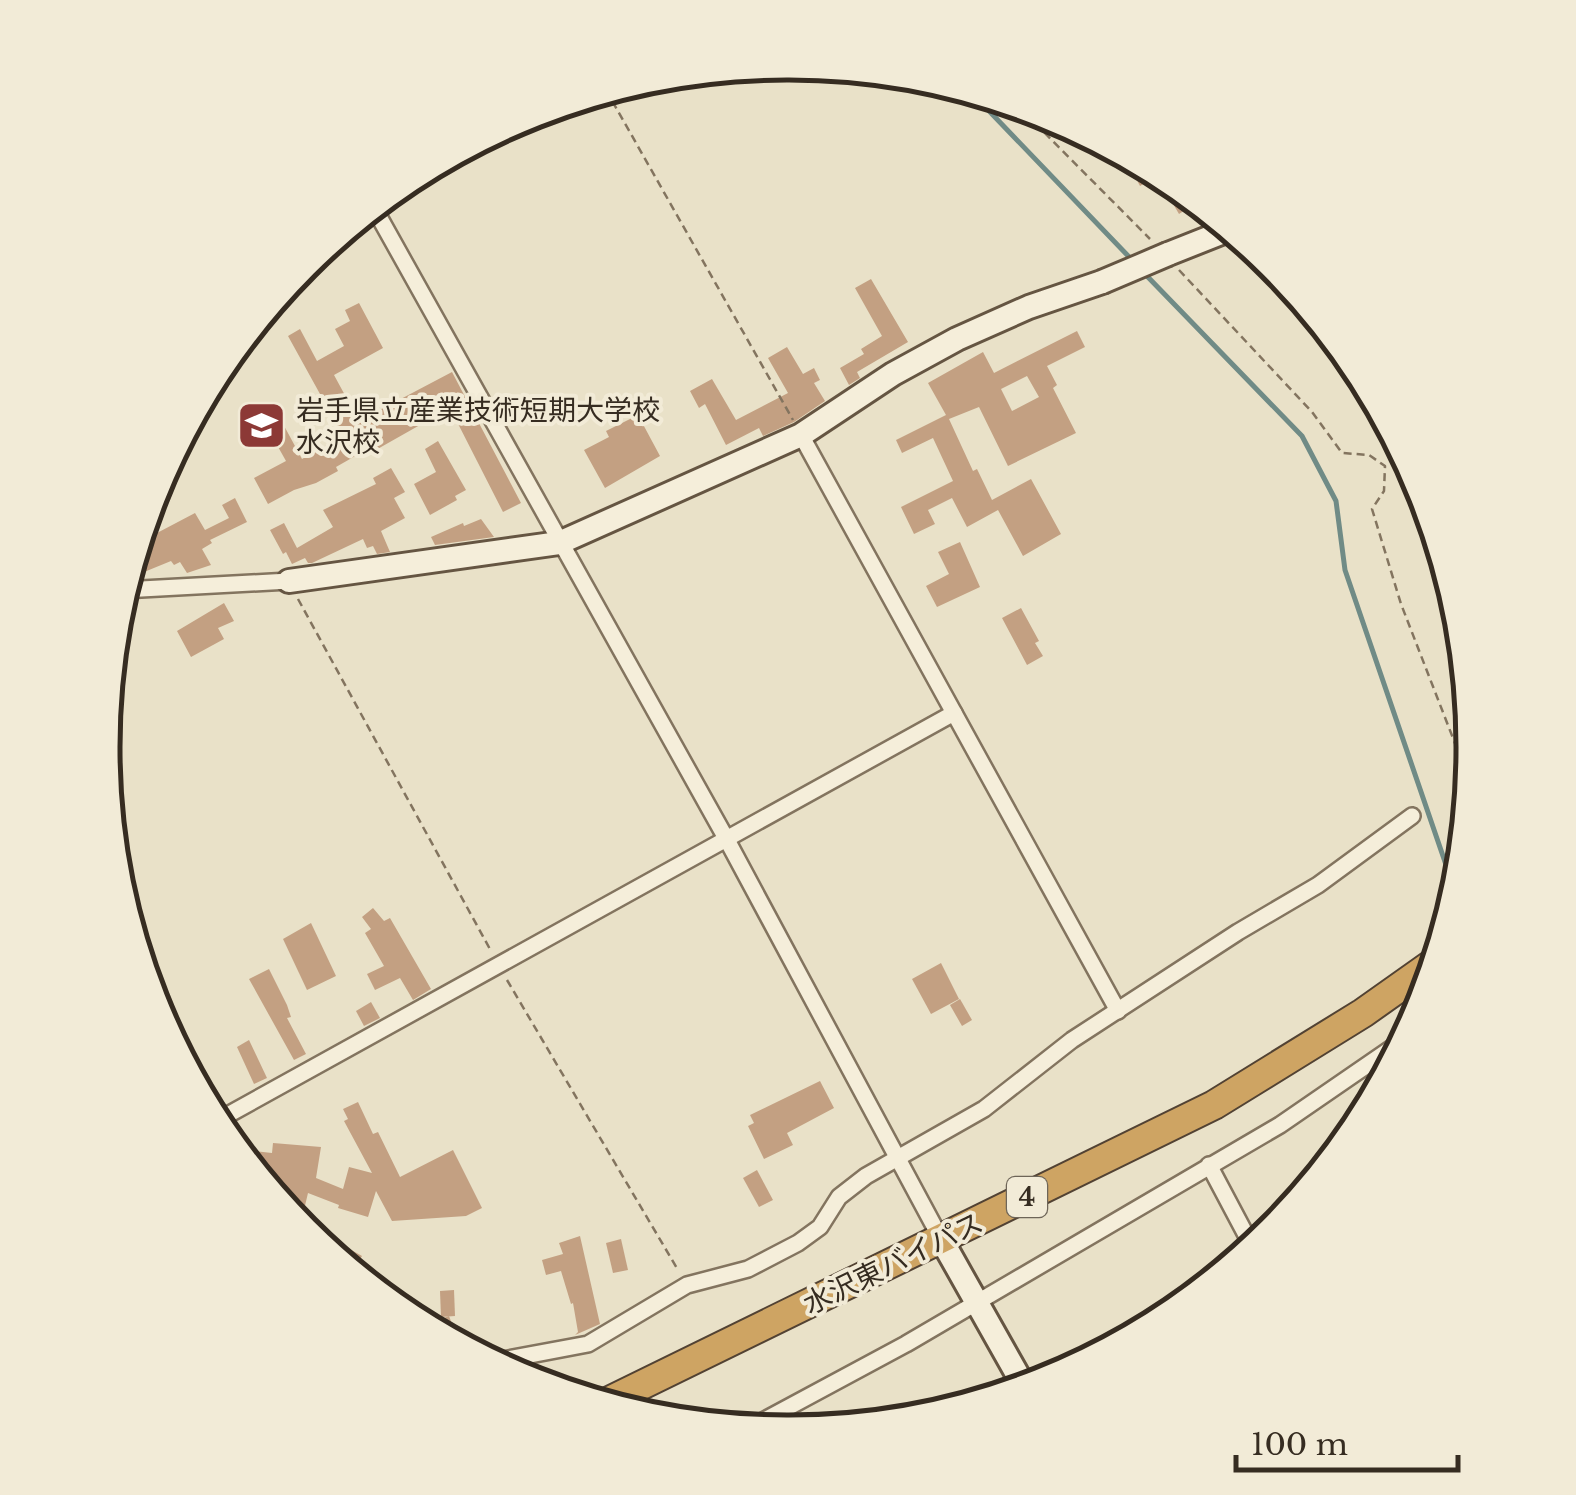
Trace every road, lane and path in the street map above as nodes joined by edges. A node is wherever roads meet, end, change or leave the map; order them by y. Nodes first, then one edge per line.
1 (614, 103) edge
2 (1044, 132) edge
3 (380, 219) edge
4 (1214, 235) edge
5 (1163, 252) junction
6 (801, 435) junction
7 (559, 544) junction
8 (289, 582) junction
9 (140, 589) edge
10 (954, 713) junction
11 (1456, 746) edge
12 (1412, 816) dead end
13 (727, 840) junction
14 (499, 966) junction
15 (1415, 977) edge
16 (1118, 1011) junction
17 (1380, 1057) edge
18 (230, 1114) edge
19 (897, 1159) junction
20 (1209, 1165) junction
21 (1245, 1233) edge
22 (941, 1239) junction
23 (686, 1285) junction
24 (976, 1304) junction
25 (518, 1357) edge
26 (1017, 1374) edge
27 (624, 1394) edge
28 (773, 1415) edge

1 - 6 path
2 - 5 path
3 - 7 street
4 - 5 street
5 - 6 street, bridge
5 - 11 path
6 - 7 street
6 - 10 street
7 - 8 street
7 - 13 street
8 - 9 street
8 - 14 path
10 - 13 street
10 - 16 street
12 - 16 street
13 - 14 street
13 - 19 street
14 - 18 street
14 - 23 path
15 - 22 highway, 水沢東バイパス / 4
16 - 19 street
17 - 20 street
19 - 22 street
19 - 23 street
20 - 21 street
20 - 24 street
22 - 24 street
22 - 27 highway, 水沢東バイパス / 4
23 - 25 street
24 - 26 street
24 - 28 street

